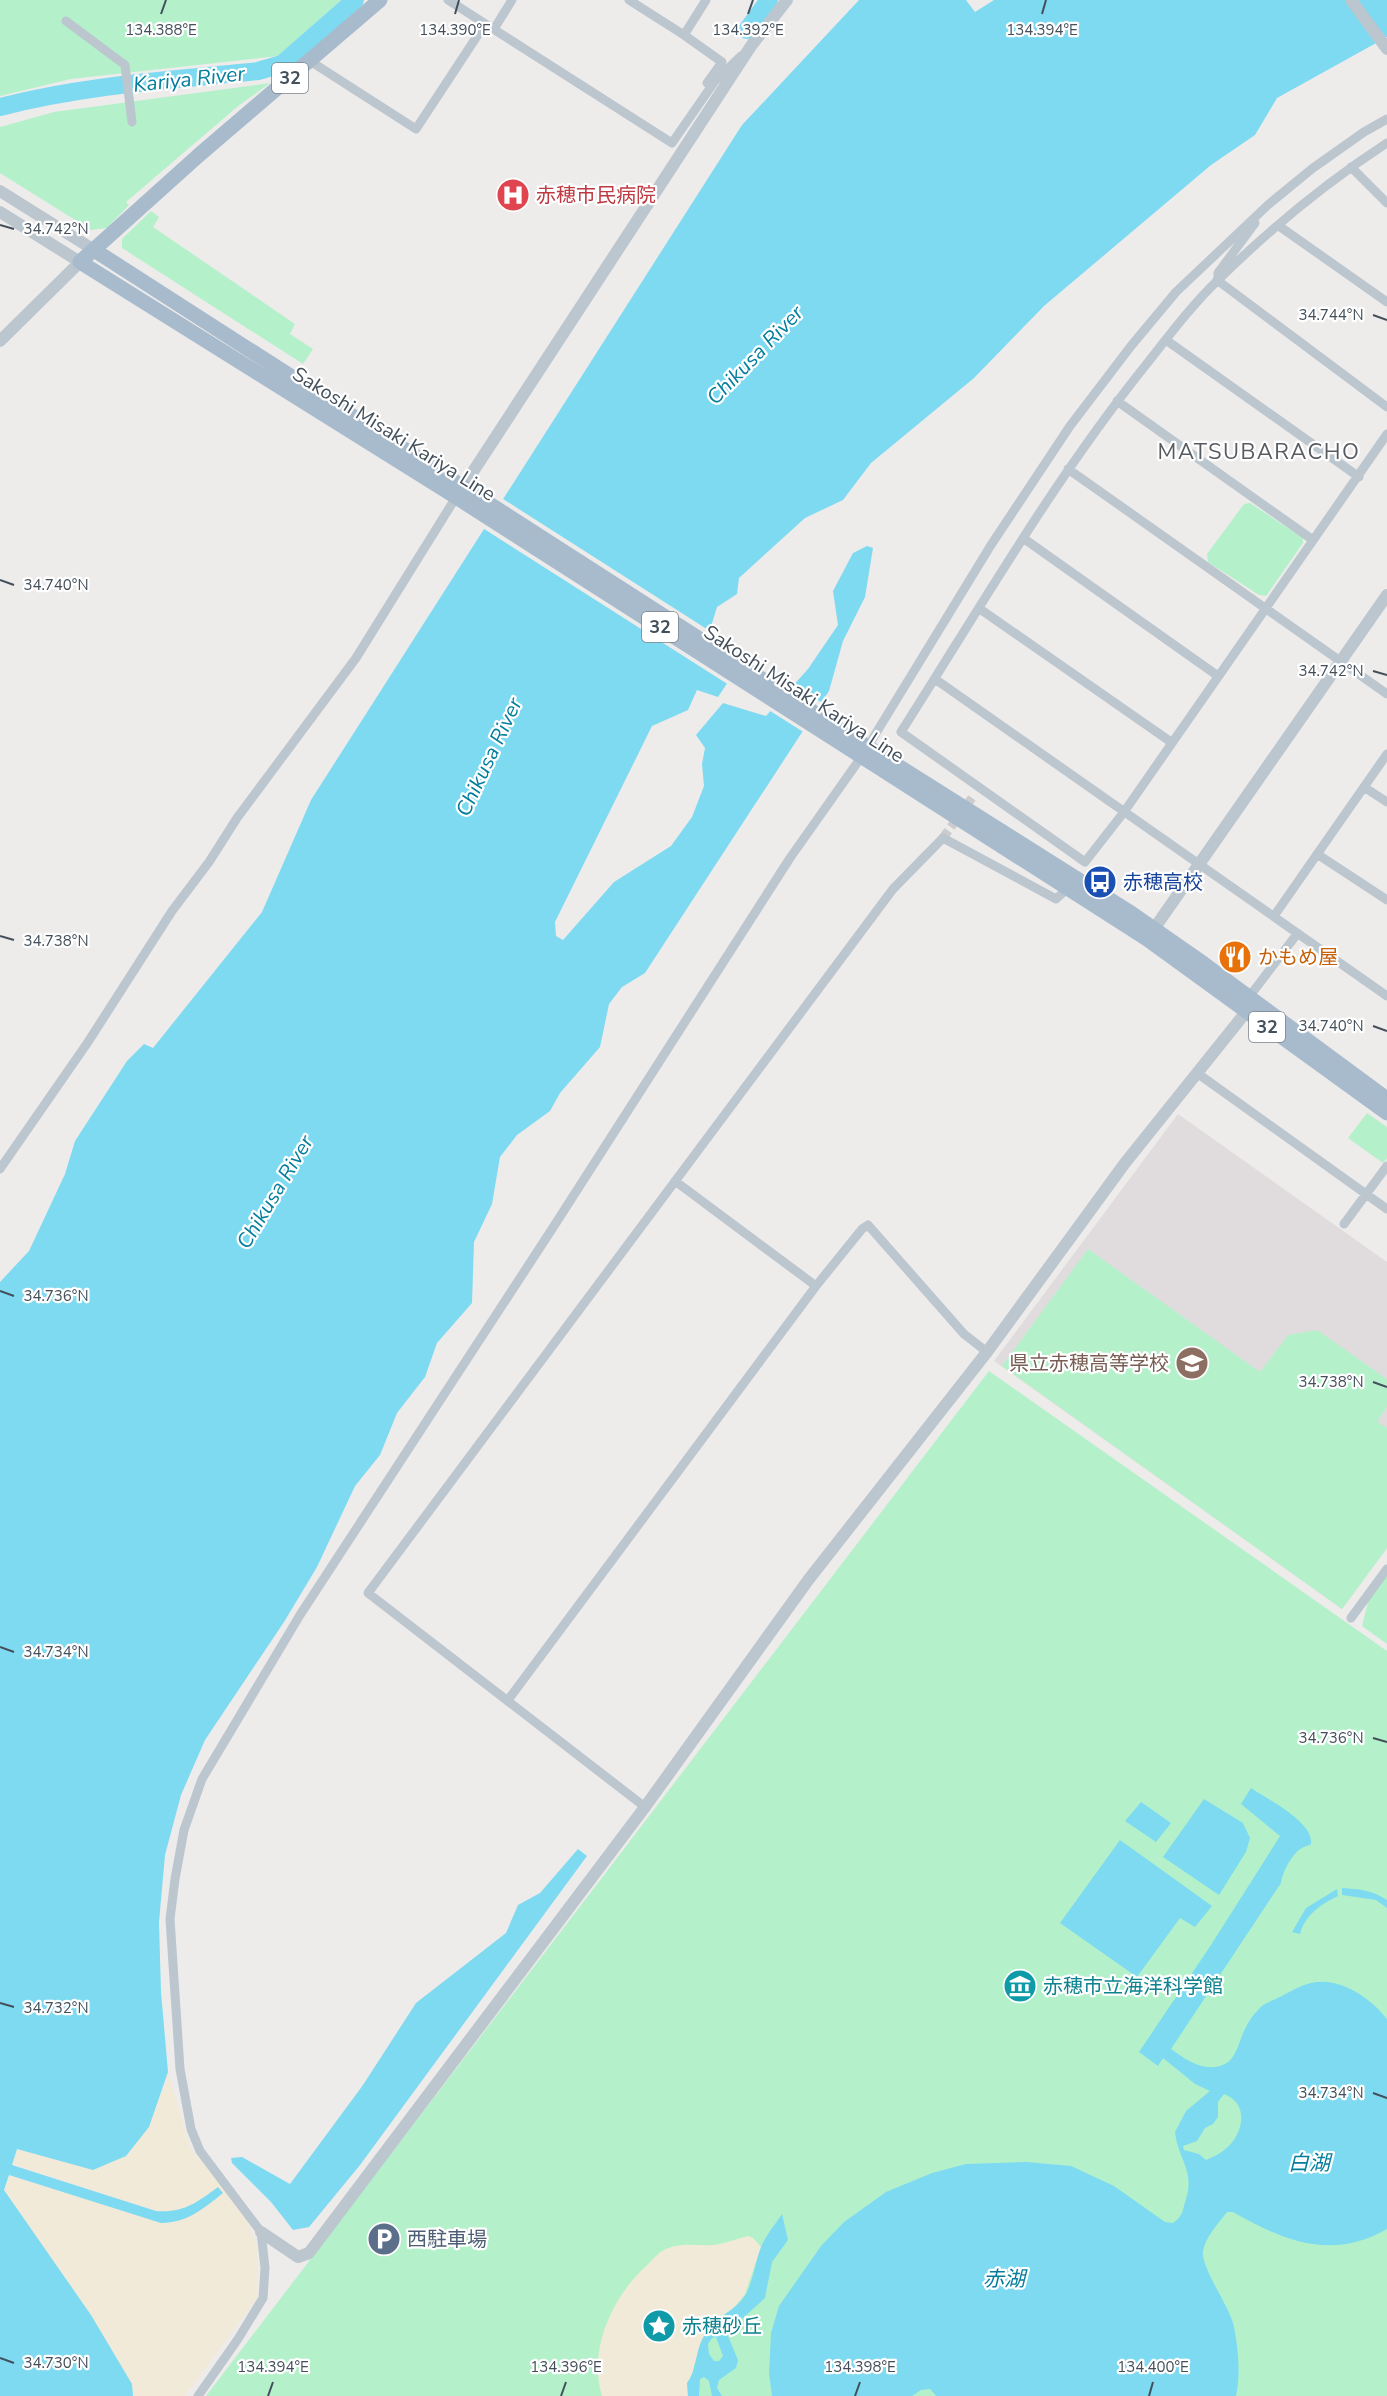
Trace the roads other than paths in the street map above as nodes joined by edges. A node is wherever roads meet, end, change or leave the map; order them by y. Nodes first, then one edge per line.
1 (380, 0) edge
2 (448, 0) edge
3 (512, 0) edge
4 (629, 0) edge
5 (706, 0) edge
6 (787, 0) edge
7 (1351, 0) edge
8 (640, 3) edge
9 (66, 21) dead end
10 (489, 26) junction
11 (684, 35) junction
12 (751, 46) junction
13 (1387, 49) edge
14 (310, 61) junction
15 (696, 109) junction
16 (1387, 119) edge
17 (132, 122) dead end
18 (1387, 143) edge
19 (1351, 166) junction
20 (0, 191) edge
21 (1387, 203) edge
22 (1269, 204) junction
23 (0, 212) edge
24 (1279, 226) junction
25 (94, 250) junction
26 (80, 262) junction
27 (1217, 280) junction
28 (1387, 302) edge
29 (1166, 340) junction
30 (0, 341) edge
31 (1117, 401) junction
32 (1387, 407) edge
33 (1387, 434) edge
34 (1068, 469) junction
35 (1359, 477) junction
36 (464, 495) junction
37 (1023, 538) junction
38 (1313, 540) junction
39 (1387, 595) edge
40 (1266, 608) junction
41 (980, 609) junction
42 (1340, 661) junction
43 (1218, 676) junction
44 (935, 679) junction
45 (1387, 694) edge
46 (1171, 742) junction
47 (861, 749) junction
48 (1387, 754) edge
49 (1364, 787) junction
50 (1387, 802) edge
51 (1124, 812) junction
52 (1317, 854) junction
53 (1085, 862) junction
54 (1198, 864) junction
55 (1071, 883) junction
56 (1387, 900) edge
57 (1274, 916) junction
58 (1297, 933) junction
59 (1151, 934) junction
60 (1387, 996) edge
61 (1247, 1004) junction
62 (1197, 1073) junction
63 (1387, 1099) edge
64 (1387, 1113) edge
65 (1387, 1166) edge
66 (0, 1169) edge
67 (675, 1181) junction
68 (1366, 1194) junction
69 (1387, 1209) edge
70 (1344, 1224) dead end
71 (816, 1286) junction
72 (987, 1352) junction
73 (1387, 1569) edge
74 (1351, 1618) dead end
75 (508, 1700) junction
76 (645, 1807) junction
77 (261, 2232) junction
78 (198, 2396) edge

1 - 14 main road, 32
2 - 10 street
3 - 10 street
4 - 8 street
5 - 11 street
6 - 12 street
7 - 13 street
8 - 11 street
9 - 17 street
10 - 14 street
10 - 15 street
11 - 15 street
12 - 15 street
12 - 36 street
14 - 25 main road, 32
16 - 22 street
18 - 19 street
19 - 21 street
19 - 24 street
20 - 25 street
22 - 27 street
22 - 47 street
23 - 26 street
24 - 27 street
24 - 28 street
25 - 26 main road, 32
25 - 36 main road, Sakoshi Misaki Kariya Line / 32
26 - 30 street
26 - 36 main road, Sakoshi Misaki Kariya Line / 32
27 - 29 street
27 - 32 street
29 - 31 street
29 - 35 street
31 - 34 street
31 - 38 street
33 - 35 street
34 - 37 street
34 - 40 street
35 - 38 street
36 - 47 main road, Sakoshi Misaki Kariya Line / 32
36 - 66 street
37 - 41 street
37 - 43 street
38 - 40 street
39 - 42 street
40 - 42 street
40 - 43 street
41 - 44 street
41 - 46 street
42 - 45 street
42 - 54 street
43 - 46 street
44 - 51 street
44 - 53 street
46 - 51 street
47 - 55 main road, Sakoshi Misaki Kariya Line / 32
47 - 77 street
48 - 49 street
49 - 50 street
49 - 52 street
51 - 53 street
51 - 54 street
52 - 56 street
52 - 57 street
53 - 55 street
54 - 57 street
54 - 59 street
55 - 59 main road, Sakoshi Misaki Kariya Line / 32
55 - 67 street
57 - 58 street
58 - 60 street
58 - 61 street
59 - 61 main road, Sakoshi Misaki Kariya Line / 32
61 - 62 street
61 - 63 main road, Sakoshi Misaki Kariya Line / 32
61 - 64 main road, Sakoshi Misaki Kariya Line / 32
62 - 68 street
62 - 72 street
65 - 68 street
67 - 71 street
67 - 75 street
68 - 69 street
68 - 70 street
71 - 72 street
71 - 75 street
72 - 76 street
73 - 74 street
75 - 76 street
76 - 77 street
77 - 78 street

